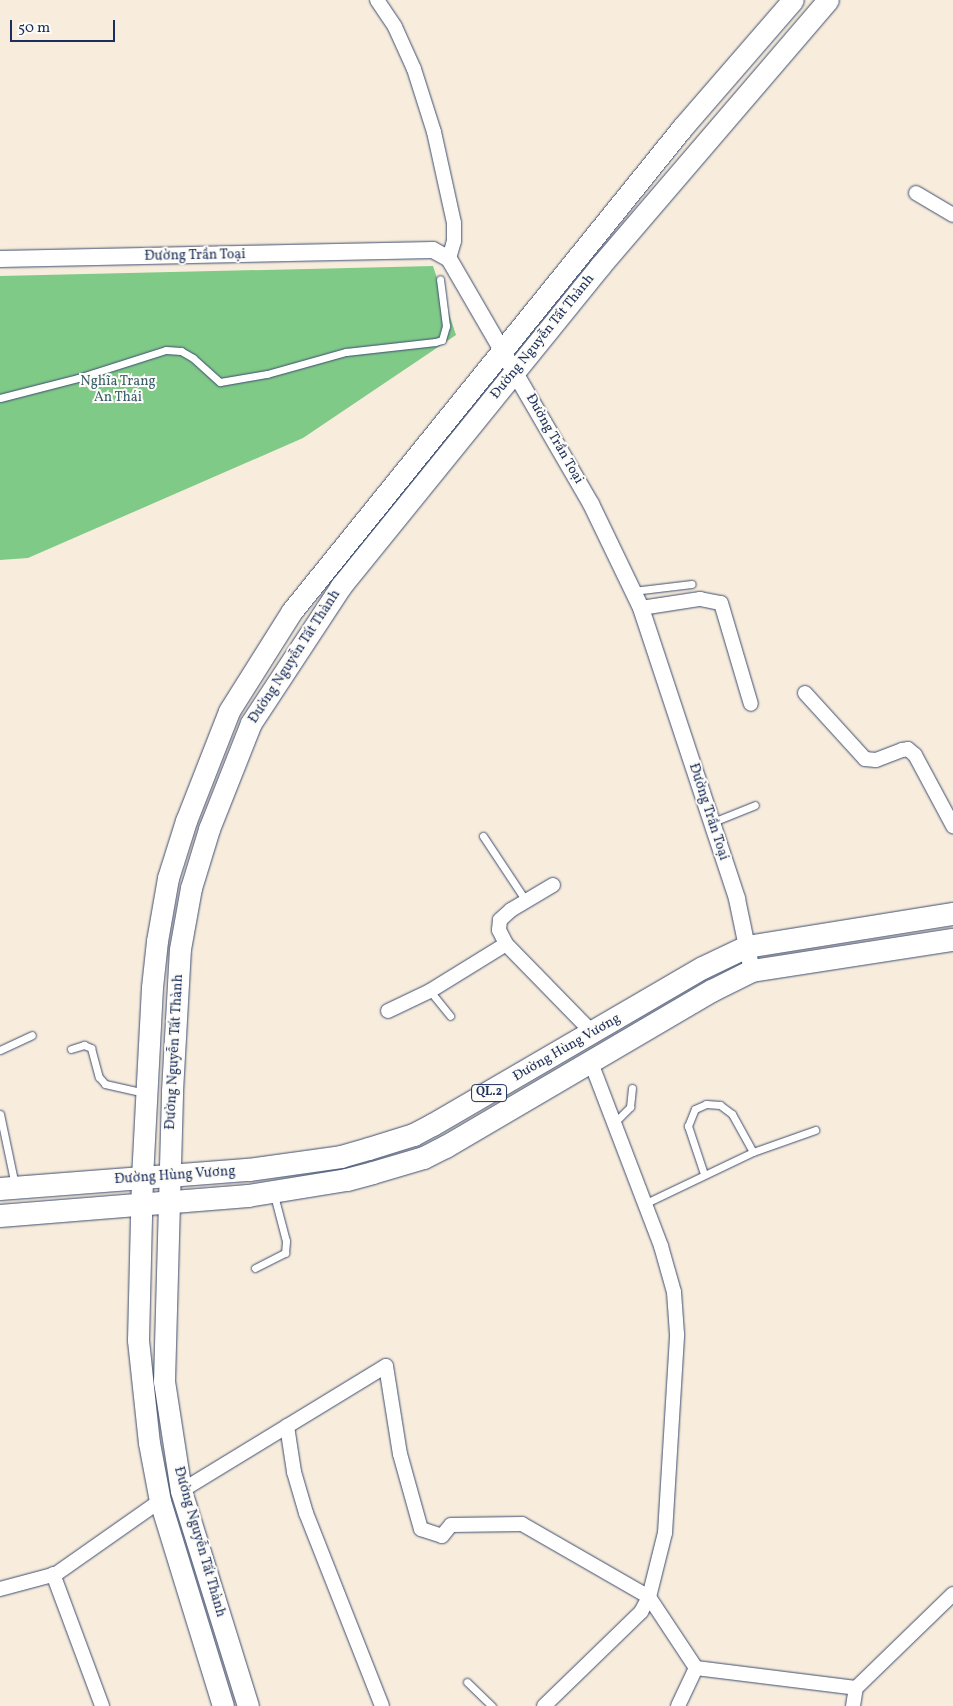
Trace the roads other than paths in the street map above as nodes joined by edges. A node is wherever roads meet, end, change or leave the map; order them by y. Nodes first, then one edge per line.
1 (793, 0) edge
2 (828, 0) edge
3 (383, 2) edge
4 (916, 193) dead end
5 (953, 214) edge
6 (449, 259) junction
7 (0, 260) edge
8 (440, 279) dead end
9 (501, 351) junction
10 (514, 373) junction
11 (0, 398) edge
12 (409, 464) junction
13 (428, 480) junction
14 (692, 584) dead end
15 (633, 591) junction
16 (641, 608) junction
17 (805, 693) dead end
18 (751, 704) dead end
19 (755, 805) dead end
20 (712, 822) junction
21 (953, 826) edge
22 (483, 836) dead end
23 (553, 885) dead end
24 (526, 901) junction
25 (953, 914) edge
26 (953, 940) edge
27 (506, 944) junction
28 (747, 946) junction
29 (752, 971) junction
30 (430, 991) junction
31 (388, 1012) dead end
32 (450, 1016) dead end
33 (593, 1034) junction
34 (32, 1035) dead end
35 (71, 1049) dead end
36 (0, 1050) edge
37 (591, 1063) junction
38 (632, 1088) dead end
39 (146, 1093) junction
40 (0, 1114) edge
41 (614, 1123) junction
42 (815, 1130) dead end
43 (753, 1152) junction
44 (704, 1174) junction
45 (171, 1176) junction
46 (142, 1178) junction
47 (8, 1189) edge
48 (274, 1192) junction
49 (170, 1202) junction
50 (644, 1204) junction
51 (141, 1205) junction
52 (0, 1216) edge
53 (254, 1268) dead end
54 (288, 1426) junction
55 (180, 1484) junction
56 (158, 1491) junction
57 (53, 1574) junction
58 (0, 1588) edge
59 (953, 1594) edge
60 (649, 1597) junction
61 (227, 1638) junction
62 (204, 1646) junction
63 (696, 1668) junction
64 (467, 1682) dead end
65 (856, 1688) junction
66 (102, 1706) edge
67 (223, 1706) edge
68 (248, 1706) edge
69 (382, 1706) edge
70 (492, 1706) edge
71 (544, 1706) edge
72 (678, 1706) edge
73 (853, 1706) edge

1 - 9 main road, Đường Nguyễn Tất Thành
2 - 10 main road, Đường Nguyễn Tất Thành
3 - 6 street
4 - 5 street
6 - 7 street, Đường Trần Toại
6 - 9 street, Đường Trần Toại
8 - 11 lane
9 - 10 street, Đường Trần Toại
9 - 12 main road, Đường Nguyễn Tất Thành
10 - 13 main road, Đường Nguyễn Tất Thành
10 - 15 street, Đường Trần Toại
12 - 13 main road
12 - 39 main road, Đường Nguyễn Tất Thành
13 - 45 main road, Đường Nguyễn Tất Thành
14 - 15 lane
15 - 16 street, Đường Trần Toại
16 - 18 street
16 - 20 street, Đường Trần Toại
17 - 21 street
19 - 20 lane
20 - 28 street, Đường Trần Toại
22 - 24 lane
23 - 24 street
24 - 27 street
25 - 28 highway, Đường Hùng Vương / QL.2
26 - 29 highway, Đường Hùng Vương / QL.2
27 - 30 street
27 - 33 street
28 - 29 street, Đường Trần Toại
28 - 33 highway, Đường Hùng Vương / QL.2
29 - 37 highway, Đường Hùng Vương / QL.2
30 - 31 street
30 - 32 lane
33 - 45 highway, Đường Hùng Vương / QL.2
34 - 36 lane
35 - 39 lane
37 - 41 street
37 - 48 highway, Đường Hùng Vương / QL.2
38 - 41 lane
39 - 46 main road, Đường Nguyễn Tất Thành
40 - 47 lane
41 - 50 street
42 - 43 lane
43 - 44 lane
43 - 44 lane
44 - 50 lane
45 - 46 highway, Đường Hùng Vương / QL.2
45 - 49 main road, Đường Nguyễn Tất Thành
46 - 47 highway, Đường Hùng Vương / QL.2
46 - 51 main road, Đường Nguyễn Tất Thành
48 - 49 highway, Đường Hùng Vương / QL.2
48 - 53 lane
49 - 51 highway, Đường Hùng Vương / QL.2
49 - 55 main road, Đường Nguyễn Tất Thành
50 - 60 street
51 - 52 highway, Đường Hùng Vương / QL.2
51 - 56 main road, Đường Nguyễn Tất Thành
54 - 55 street
54 - 60 street
54 - 69 street
55 - 61 main road, Đường Nguyễn Tất Thành
56 - 57 street
56 - 62 main road, Đường Nguyễn Tất Thành
57 - 58 street
57 - 66 street
59 - 65 street
60 - 63 street
60 - 71 street
61 - 62 main road
61 - 68 main road, Đường Nguyễn Tất Thành
62 - 67 main road, Đường Nguyễn Tất Thành
63 - 65 street
63 - 72 street
64 - 70 lane
65 - 73 street

